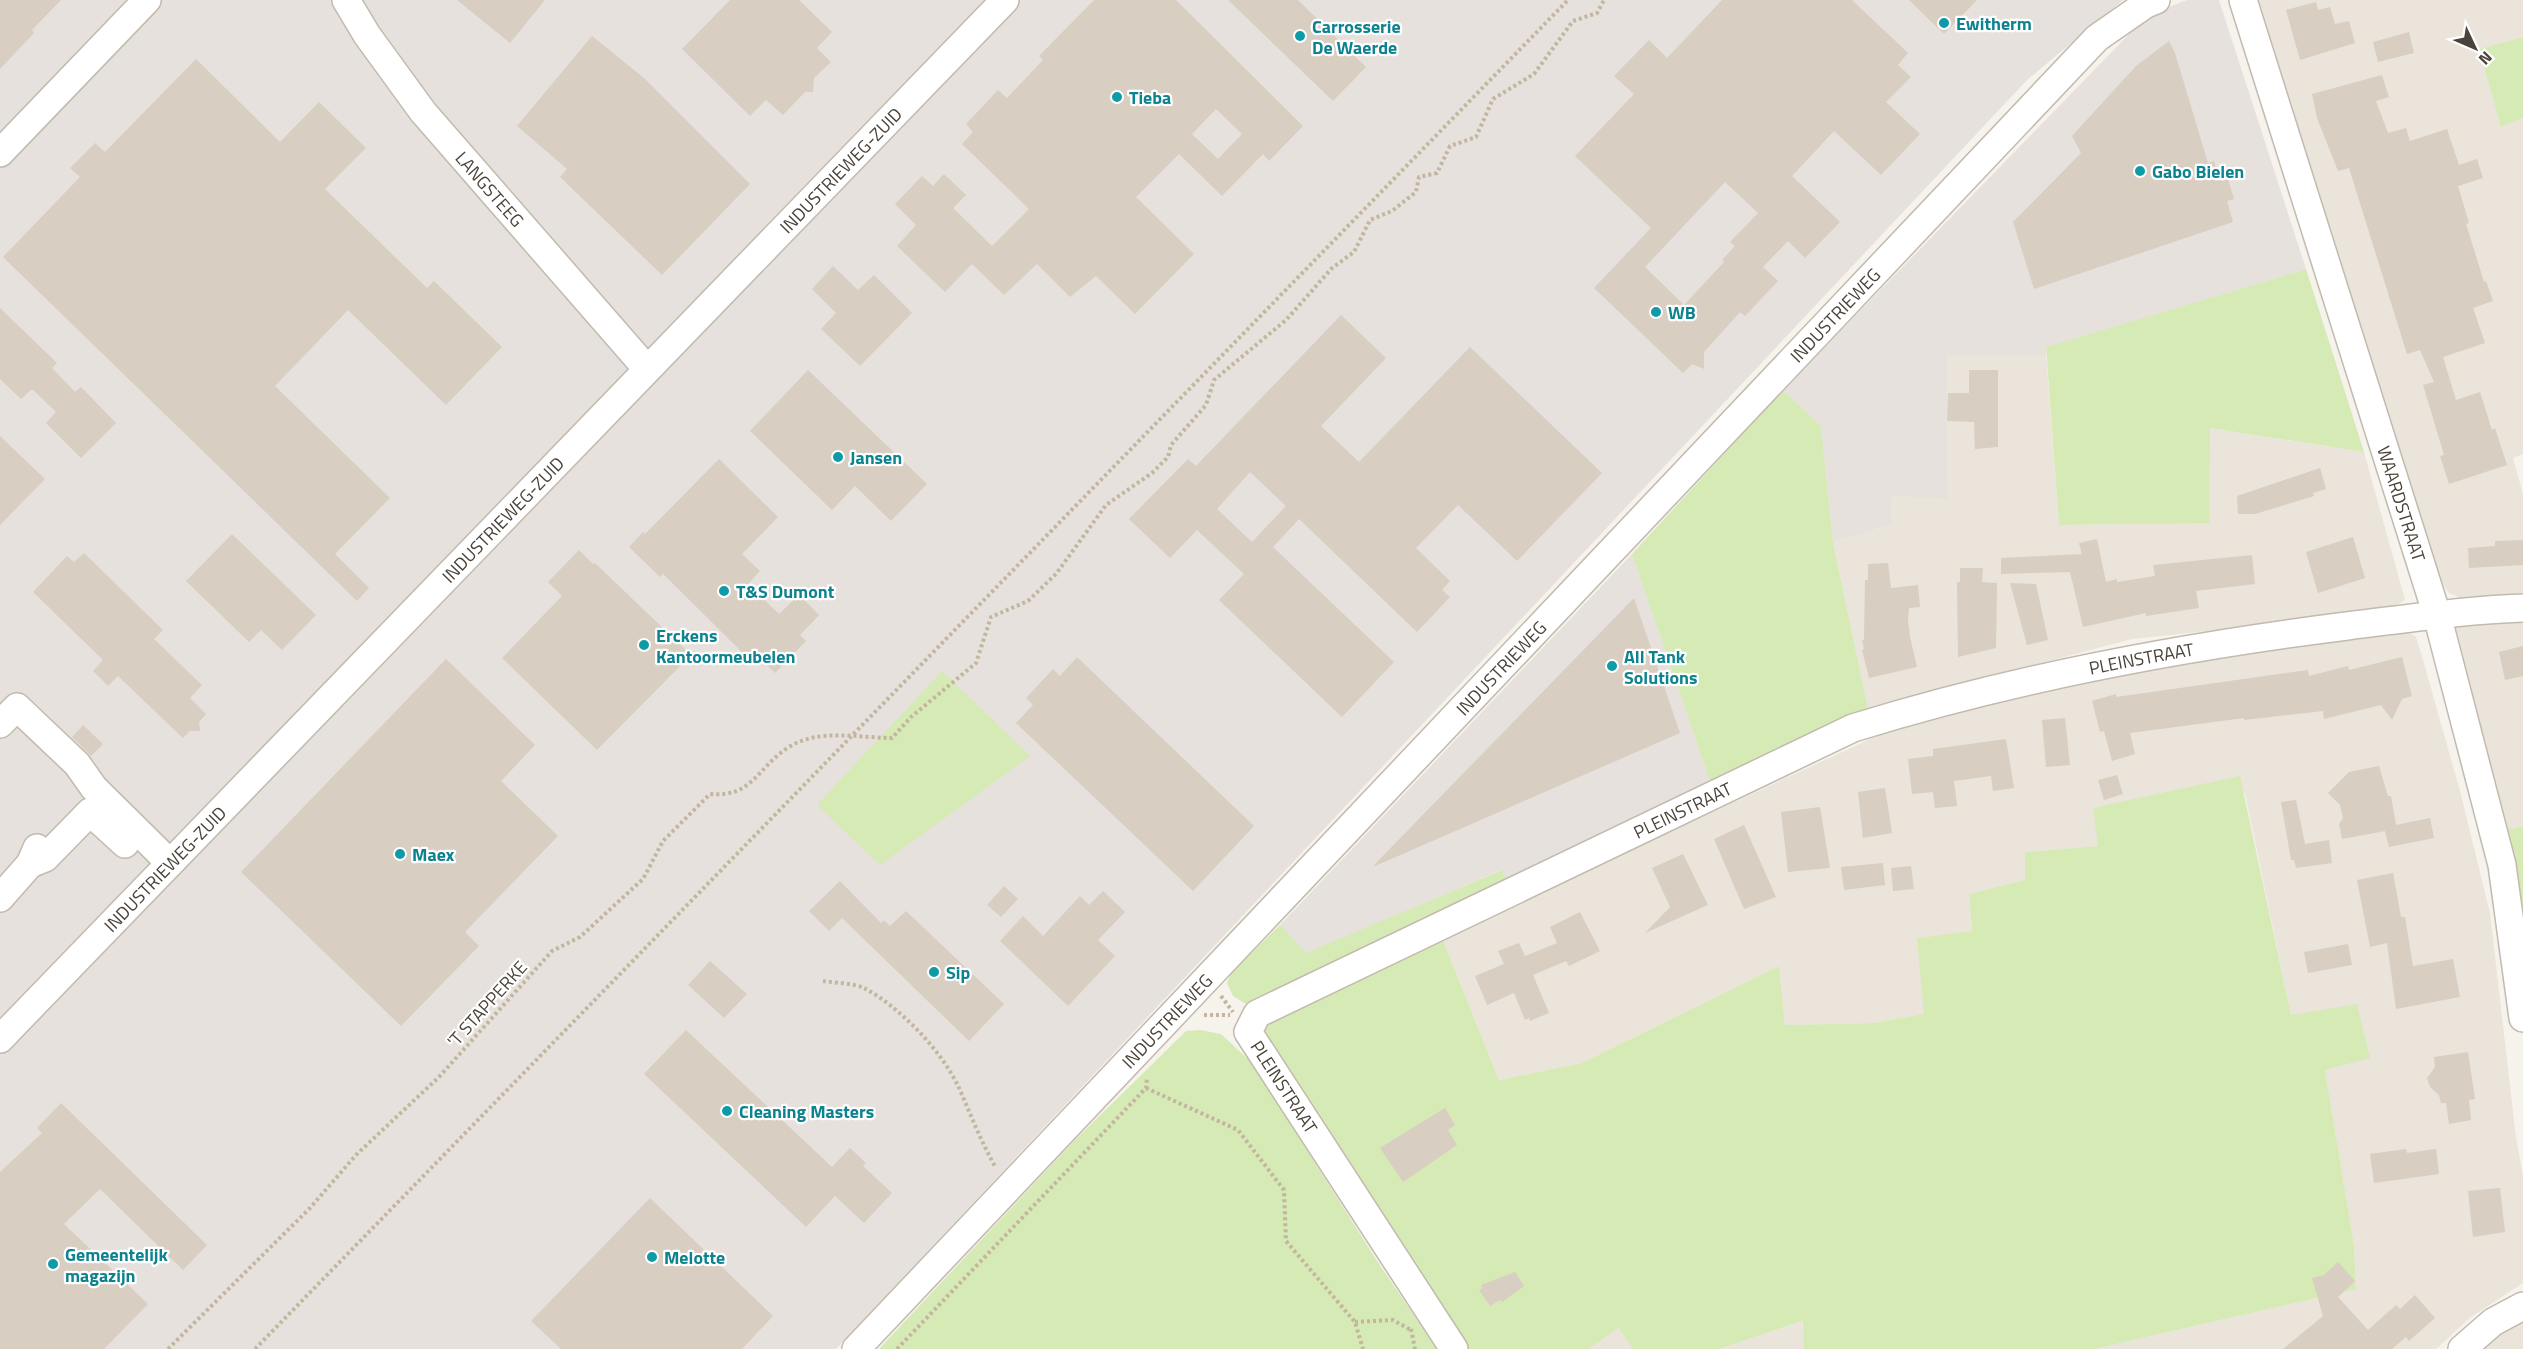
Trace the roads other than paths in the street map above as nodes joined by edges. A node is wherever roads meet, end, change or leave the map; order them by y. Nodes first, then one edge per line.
1 (147, 0) edge
2 (346, 0) edge
3 (1005, 0) edge
4 (2156, 0) edge
5 (2242, 0) edge
6 (0, 153) edge
7 (647, 369) junction
8 (2523, 608) edge
9 (2437, 615) junction
10 (0, 724) edge
11 (94, 788) junction
12 (164, 870) junction
13 (11, 878) edge
14 (2523, 1018) edge
15 (0, 1039) edge
16 (2523, 1306) edge
17 (856, 1349) edge
18 (1454, 1349) edge
19 (2462, 1349) edge

1 - 6 street
2 - 7 street, LANGSTEEG
3 - 7 street, INDUSTRIEWEG-ZUID
4 - 17 street, INDUSTRIEWEG
5 - 9 street, WAARDSTRAAT
7 - 12 street, INDUSTRIEWEG-ZUID
8 - 9 street, PLEINSTRAAT
9 - 14 street, WAARDSTRAAT
9 - 18 street, PLEINSTRAAT
10 - 11 street
11 - 12 street
11 - 13 street
12 - 13 street
12 - 15 street, INDUSTRIEWEG-ZUID
16 - 19 street

